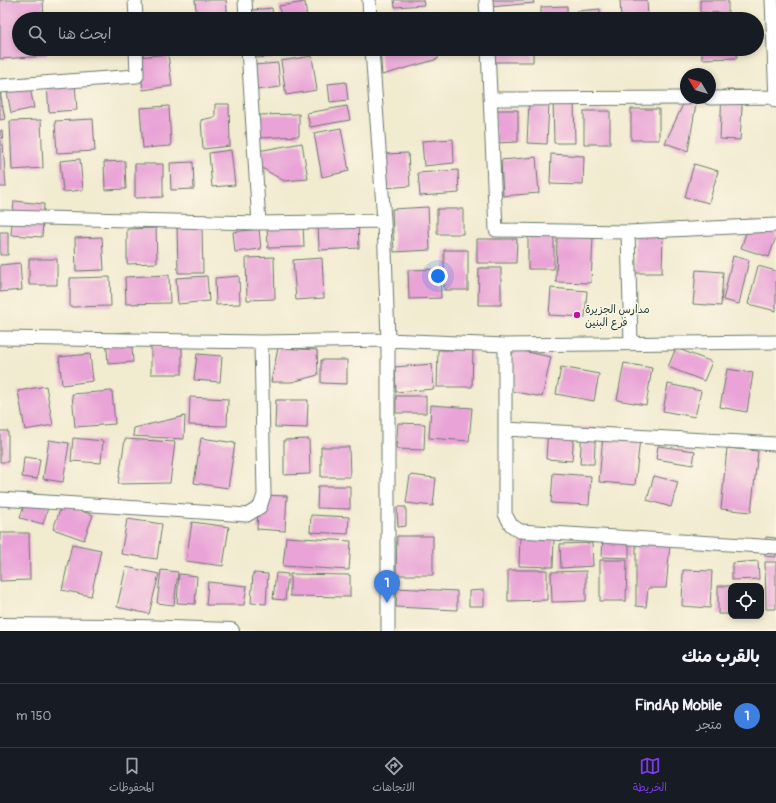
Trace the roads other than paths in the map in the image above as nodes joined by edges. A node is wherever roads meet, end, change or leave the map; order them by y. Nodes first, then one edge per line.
1 (135, 0) edge
2 (245, 0) edge
3 (369, 0) edge
4 (486, 0) edge
5 (773, 6) edge
6 (136, 12) edge
7 (246, 12) edge
8 (370, 12) edge
9 (487, 12) edge
10 (136, 56) edge
11 (248, 56) edge
12 (372, 56) edge
13 (488, 56) edge
14 (0, 86) edge
15 (776, 97) edge
16 (680, 98) edge
17 (716, 98) edge
18 (491, 99) junction
19 (776, 101) edge
20 (0, 217) edge
21 (384, 221) junction
22 (259, 223) junction
23 (776, 225) edge
24 (628, 232) junction
25 (0, 338) edge
26 (388, 340) junction
27 (261, 342) junction
28 (776, 342) edge
29 (631, 343) junction
30 (505, 345) junction
31 (506, 429) junction
32 (776, 444) edge
33 (0, 499) edge
34 (776, 547) edge
35 (0, 626) edge
36 (109, 629) edge
37 (231, 631) edge
38 (388, 631) edge

1 - 6 street
2 - 7 street
3 - 8 street
4 - 9 street
5 - 15 street
10 - 14 street
11 - 22 street
12 - 21 street
13 - 18 street
15 - 17 street
15 - 19 street
16 - 18 street
18 - 24 street
20 - 22 street
21 - 22 street
21 - 26 street
23 - 24 street
24 - 29 street
25 - 27 street
26 - 27 street
26 - 30 street
26 - 38 street
27 - 33 street
28 - 29 street
29 - 30 street
30 - 31 street
31 - 32 street
31 - 34 street
35 - 36 street
36 - 37 street

